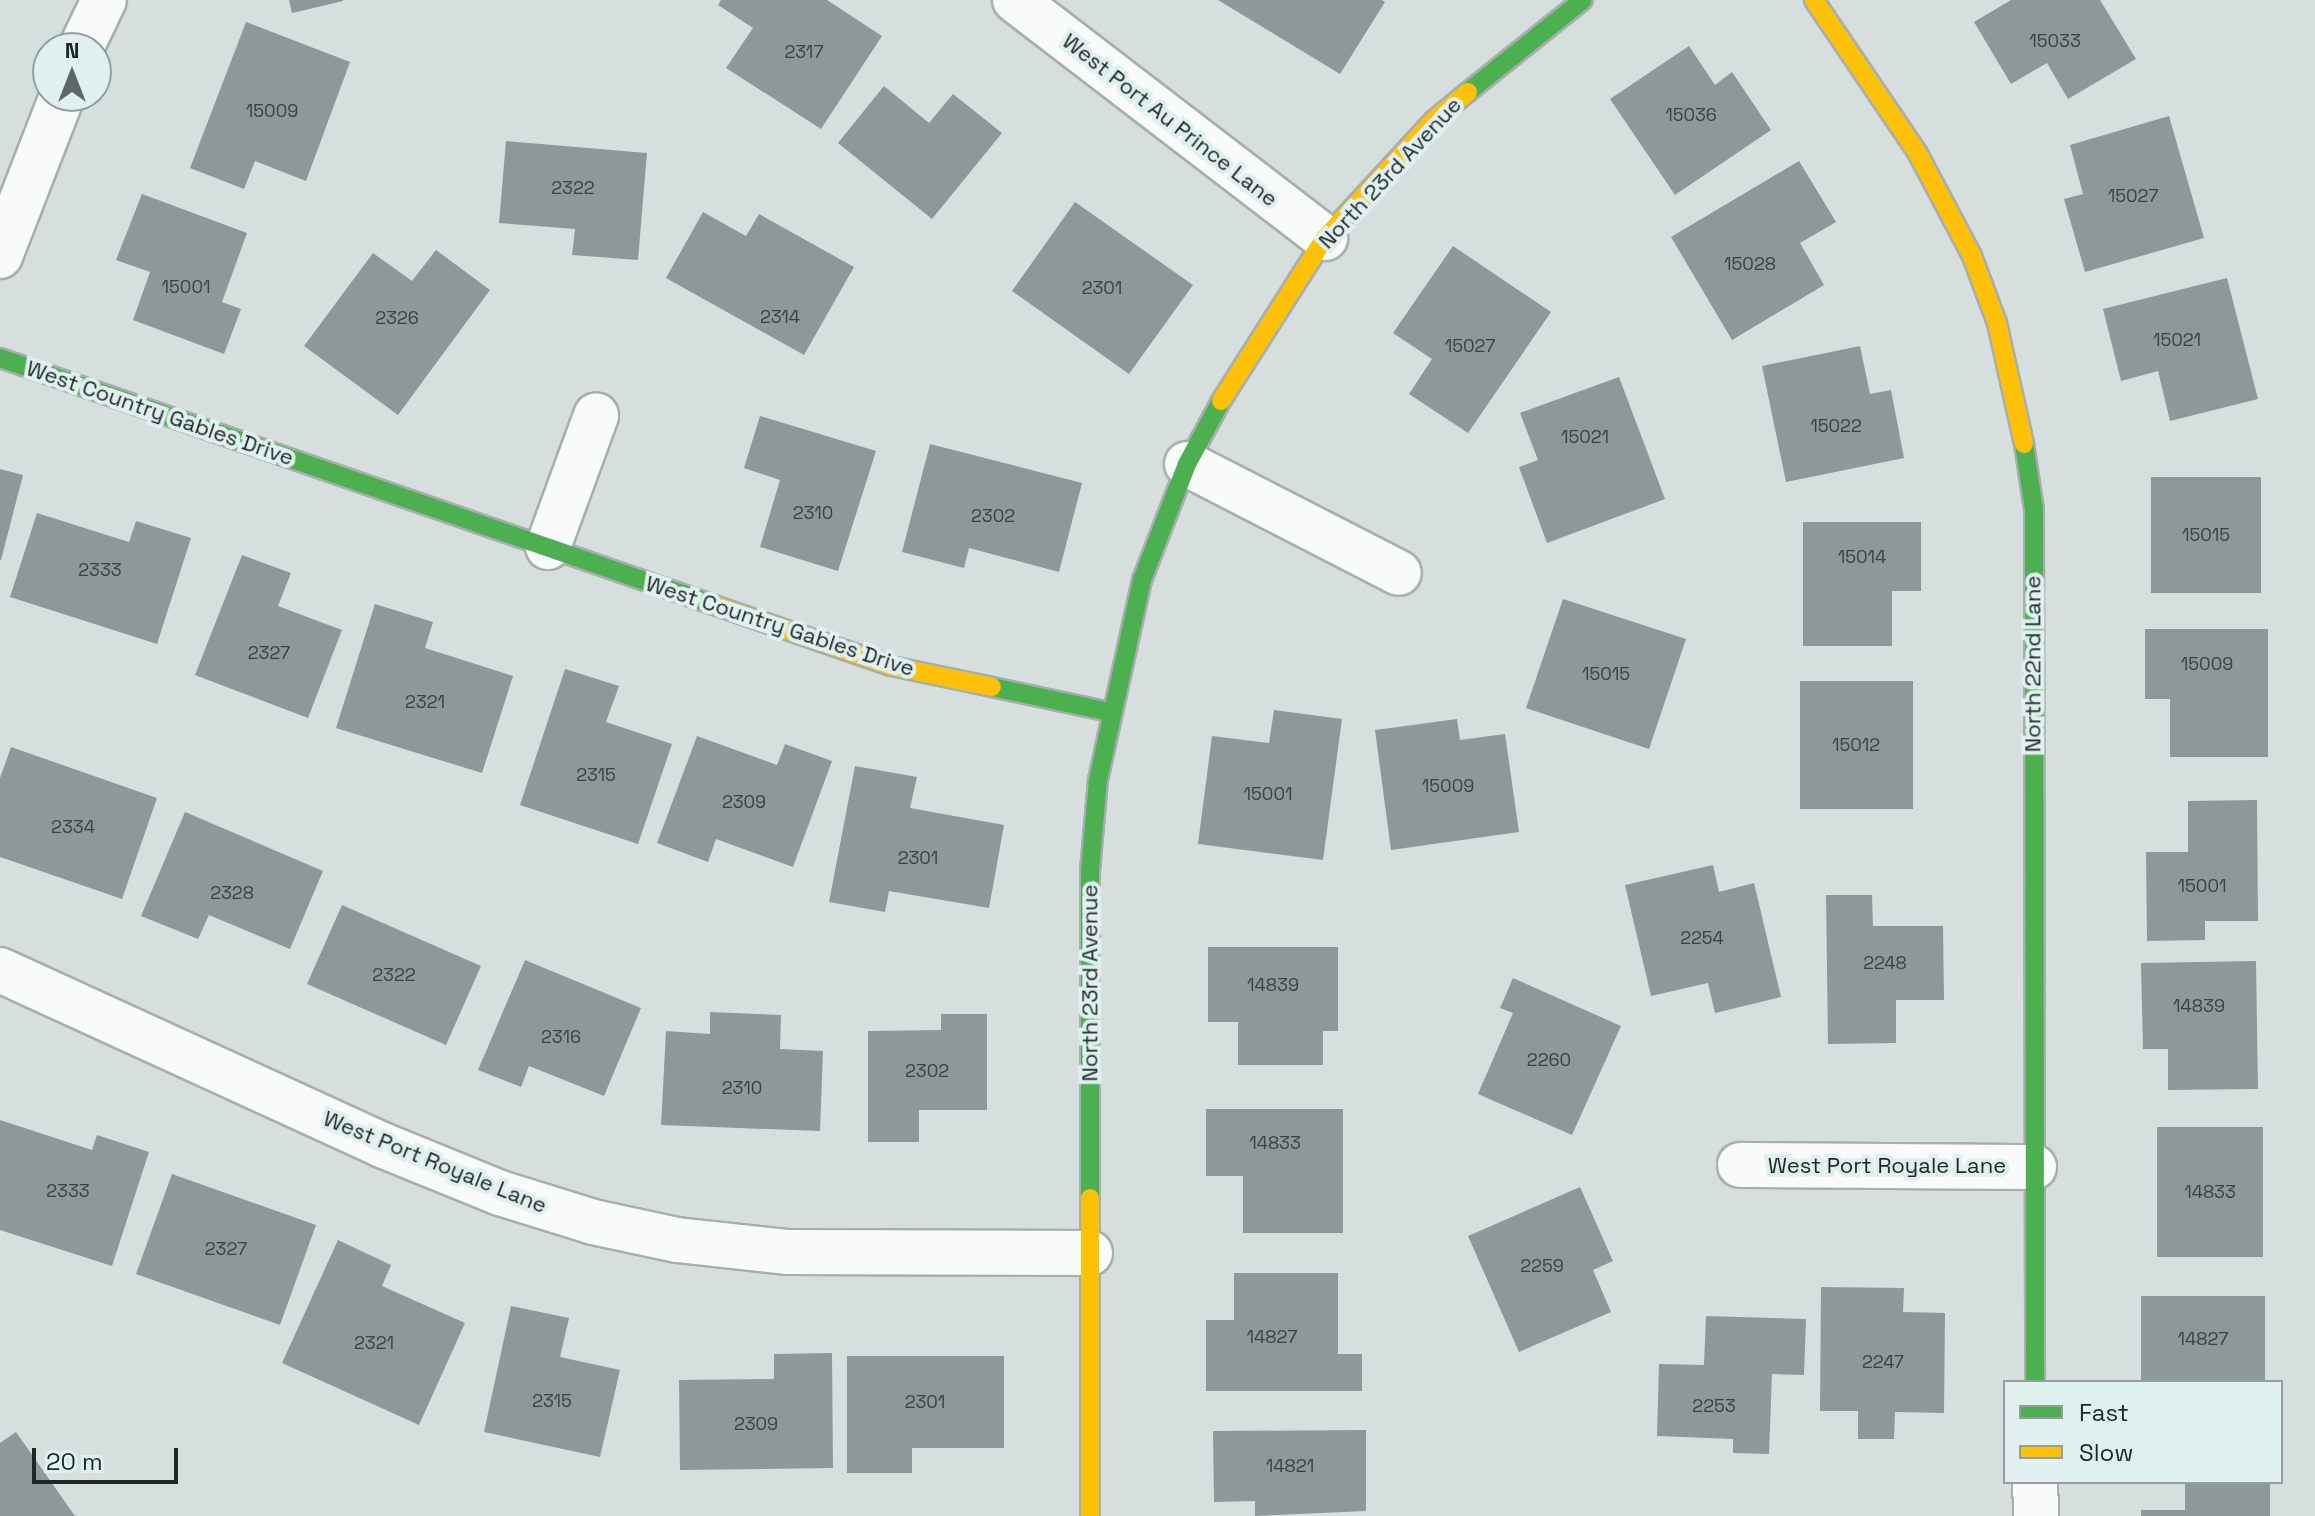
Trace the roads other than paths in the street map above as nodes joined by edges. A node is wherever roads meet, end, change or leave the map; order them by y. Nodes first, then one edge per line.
1 (104, 0) edge
2 (1015, 0) edge
3 (1583, 0) edge
4 (1814, 0) edge
5 (89, 32) edge
6 (56, 112) edge
7 (1325, 238) junction
8 (0, 256) edge
9 (0, 358) edge
10 (596, 416) dead end
11 (1187, 464) junction
12 (548, 547) junction
13 (1399, 573) dead end
14 (1110, 712) junction
15 (0, 970) edge
16 (1740, 1165) dead end
17 (2034, 1167) junction
18 (1090, 1253) junction
19 (2035, 1380) edge
20 (2035, 1484) edge
21 (1090, 1516) edge
22 (2036, 1516) edge

1 - 5 street
2 - 7 street, West Port Au Prince Lane
3 - 7 street, North 23rd Avenue
4 - 17 street, North 22nd Lane
6 - 8 street
7 - 11 street, North 23rd Avenue
9 - 12 street, West Country Gables Drive
10 - 12 street
11 - 13 street
11 - 14 street, North 23rd Avenue
12 - 14 street, West Country Gables Drive
14 - 18 street, North 23rd Avenue
15 - 18 street, West Port Royale Lane
16 - 17 street, West Port Royale Lane
17 - 19 street, North 22nd Lane
18 - 21 street, North 23rd Avenue
20 - 22 street

